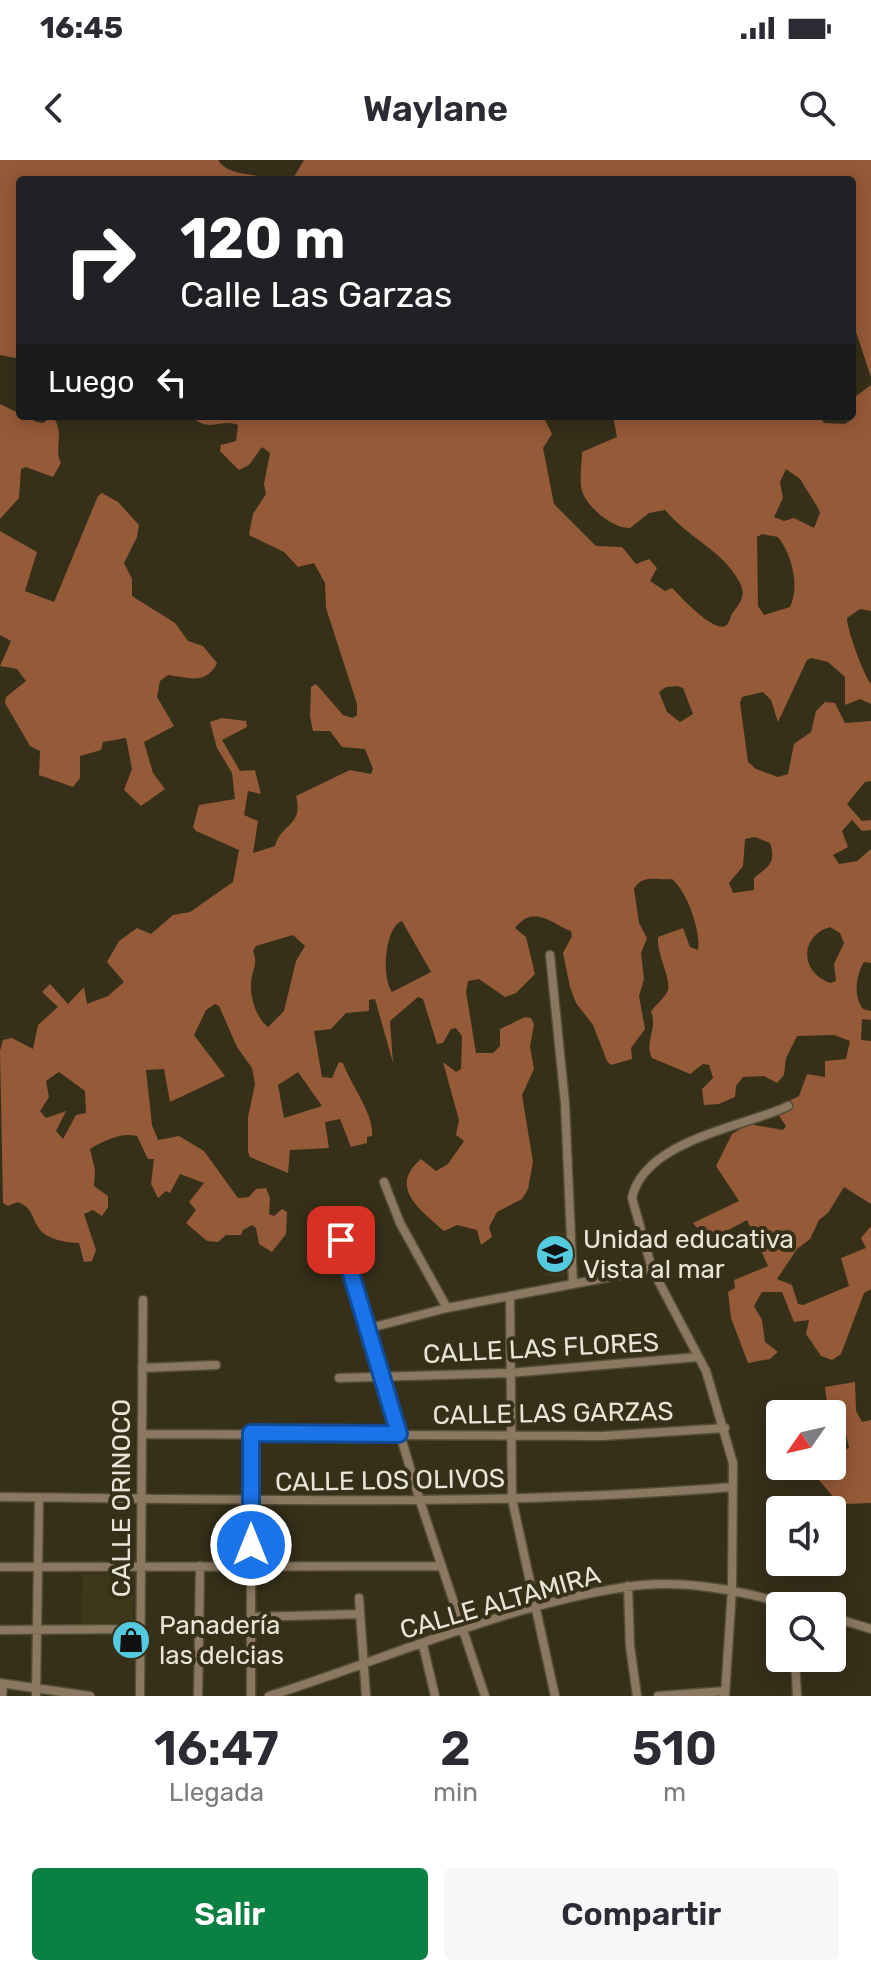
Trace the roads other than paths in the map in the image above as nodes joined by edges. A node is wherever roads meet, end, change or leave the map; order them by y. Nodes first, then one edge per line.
1 (550, 955) dead end
2 (788, 1106) dead end
3 (384, 1182) dead end
4 (333, 1211) dead end
5 (652, 1269) junction
6 (573, 1283) junction
7 (510, 1298) junction
8 (143, 1300) dead end
9 (447, 1308) junction
10 (366, 1329) junction
11 (698, 1357) junction
12 (216, 1365) dead end
13 (142, 1368) junction
14 (509, 1373) junction
15 (382, 1376) junction
16 (339, 1378) dead end
17 (725, 1428) junction
18 (251, 1433) junction
19 (142, 1434) junction
20 (399, 1434) junction
21 (509, 1435) junction
22 (733, 1487) junction
23 (0, 1497) edge
24 (39, 1498) junction
25 (512, 1499) junction
26 (141, 1500) junction
27 (420, 1501) junction
28 (251, 1502) junction
29 (37, 1566) junction
30 (139, 1566) junction
31 (200, 1566) junction
32 (442, 1566) junction
33 (0, 1567) edge
34 (251, 1567) junction
35 (628, 1586) junction
36 (732, 1589) junction
37 (359, 1598) dead end
38 (766, 1599) edge
39 (534, 1608) junction
40 (359, 1614) junction
41 (253, 1617) junction
42 (846, 1621) edge
43 (140, 1629) junction
44 (871, 1629) edge
45 (0, 1630) edge
46 (36, 1630) junction
47 (463, 1632) junction
48 (423, 1645) junction
49 (363, 1665) junction
50 (796, 1672) edge
51 (312, 1683) junction
52 (2, 1684) edge
53 (36, 1693) edge
54 (725, 1693) edge
55 (2, 1696) edge
56 (90, 1696) edge
57 (140, 1696) edge
58 (198, 1696) edge
59 (251, 1696) edge
60 (269, 1696) edge
61 (313, 1696) edge
62 (366, 1696) edge
63 (435, 1696) edge
64 (485, 1696) edge
65 (555, 1696) edge
66 (637, 1696) edge
67 (658, 1696) edge
68 (797, 1696) edge

1 - 6 street
2 - 5 street
3 - 9 street
4 - 10 street
5 - 6 street
5 - 11 street
6 - 7 street
7 - 9 street
7 - 14 street
8 - 13 street, CALLE ORINOCO
9 - 10 street
10 - 15 street
11 - 14 street, CALLE LAS FLORES
11 - 17 street
12 - 13 street
13 - 19 street, CALLE ORINOCO
14 - 15 street, CALLE LAS FLORES
14 - 21 street
15 - 16 street, CALLE LAS FLORES
15 - 20 street
17 - 21 street, CALLE LAS GARZAS
17 - 22 street
18 - 19 street, CALLE LAS GARZAS
18 - 20 street, CALLE LAS GARZAS
18 - 28 street
19 - 26 street, CALLE ORINOCO
20 - 21 street, CALLE LAS GARZAS
20 - 27 street
21 - 25 street
22 - 25 street, CALLE LOS OLIVOS
22 - 36 street
23 - 24 street, CALLE LOS OLIVOS
24 - 26 street, CALLE LOS OLIVOS
24 - 29 street
25 - 27 street, CALLE LOS OLIVOS
25 - 39 street
26 - 28 street, CALLE LOS OLIVOS
26 - 30 street, CALLE ORINOCO
27 - 28 street, CALLE LOS OLIVOS
27 - 32 street
28 - 34 street
29 - 30 street
29 - 33 street
29 - 46 street
30 - 31 street
30 - 43 street, CALLE ORINOCO
31 - 34 street
31 - 58 street
32 - 34 street
32 - 47 street
34 - 41 street
35 - 36 street, CALLE ALTAMIRA
35 - 39 street, CALLE ALTAMIRA
35 - 66 street
36 - 38 street, CALLE ALTAMIRA
36 - 54 street
37 - 40 street
39 - 47 street, CALLE ALTAMIRA
39 - 65 street
40 - 41 street
40 - 49 street
41 - 59 street
42 - 44 street
43 - 46 street
43 - 57 street, CALLE ORINOCO
45 - 46 street
46 - 53 street
47 - 48 street, CALLE ALTAMIRA
47 - 64 street
48 - 49 street, CALLE ALTAMIRA
48 - 63 street
49 - 51 street, CALLE ALTAMIRA
49 - 62 street
50 - 68 street
51 - 60 street, CALLE ALTAMIRA
51 - 61 street
52 - 53 street
52 - 55 street
53 - 56 street
54 - 67 street

